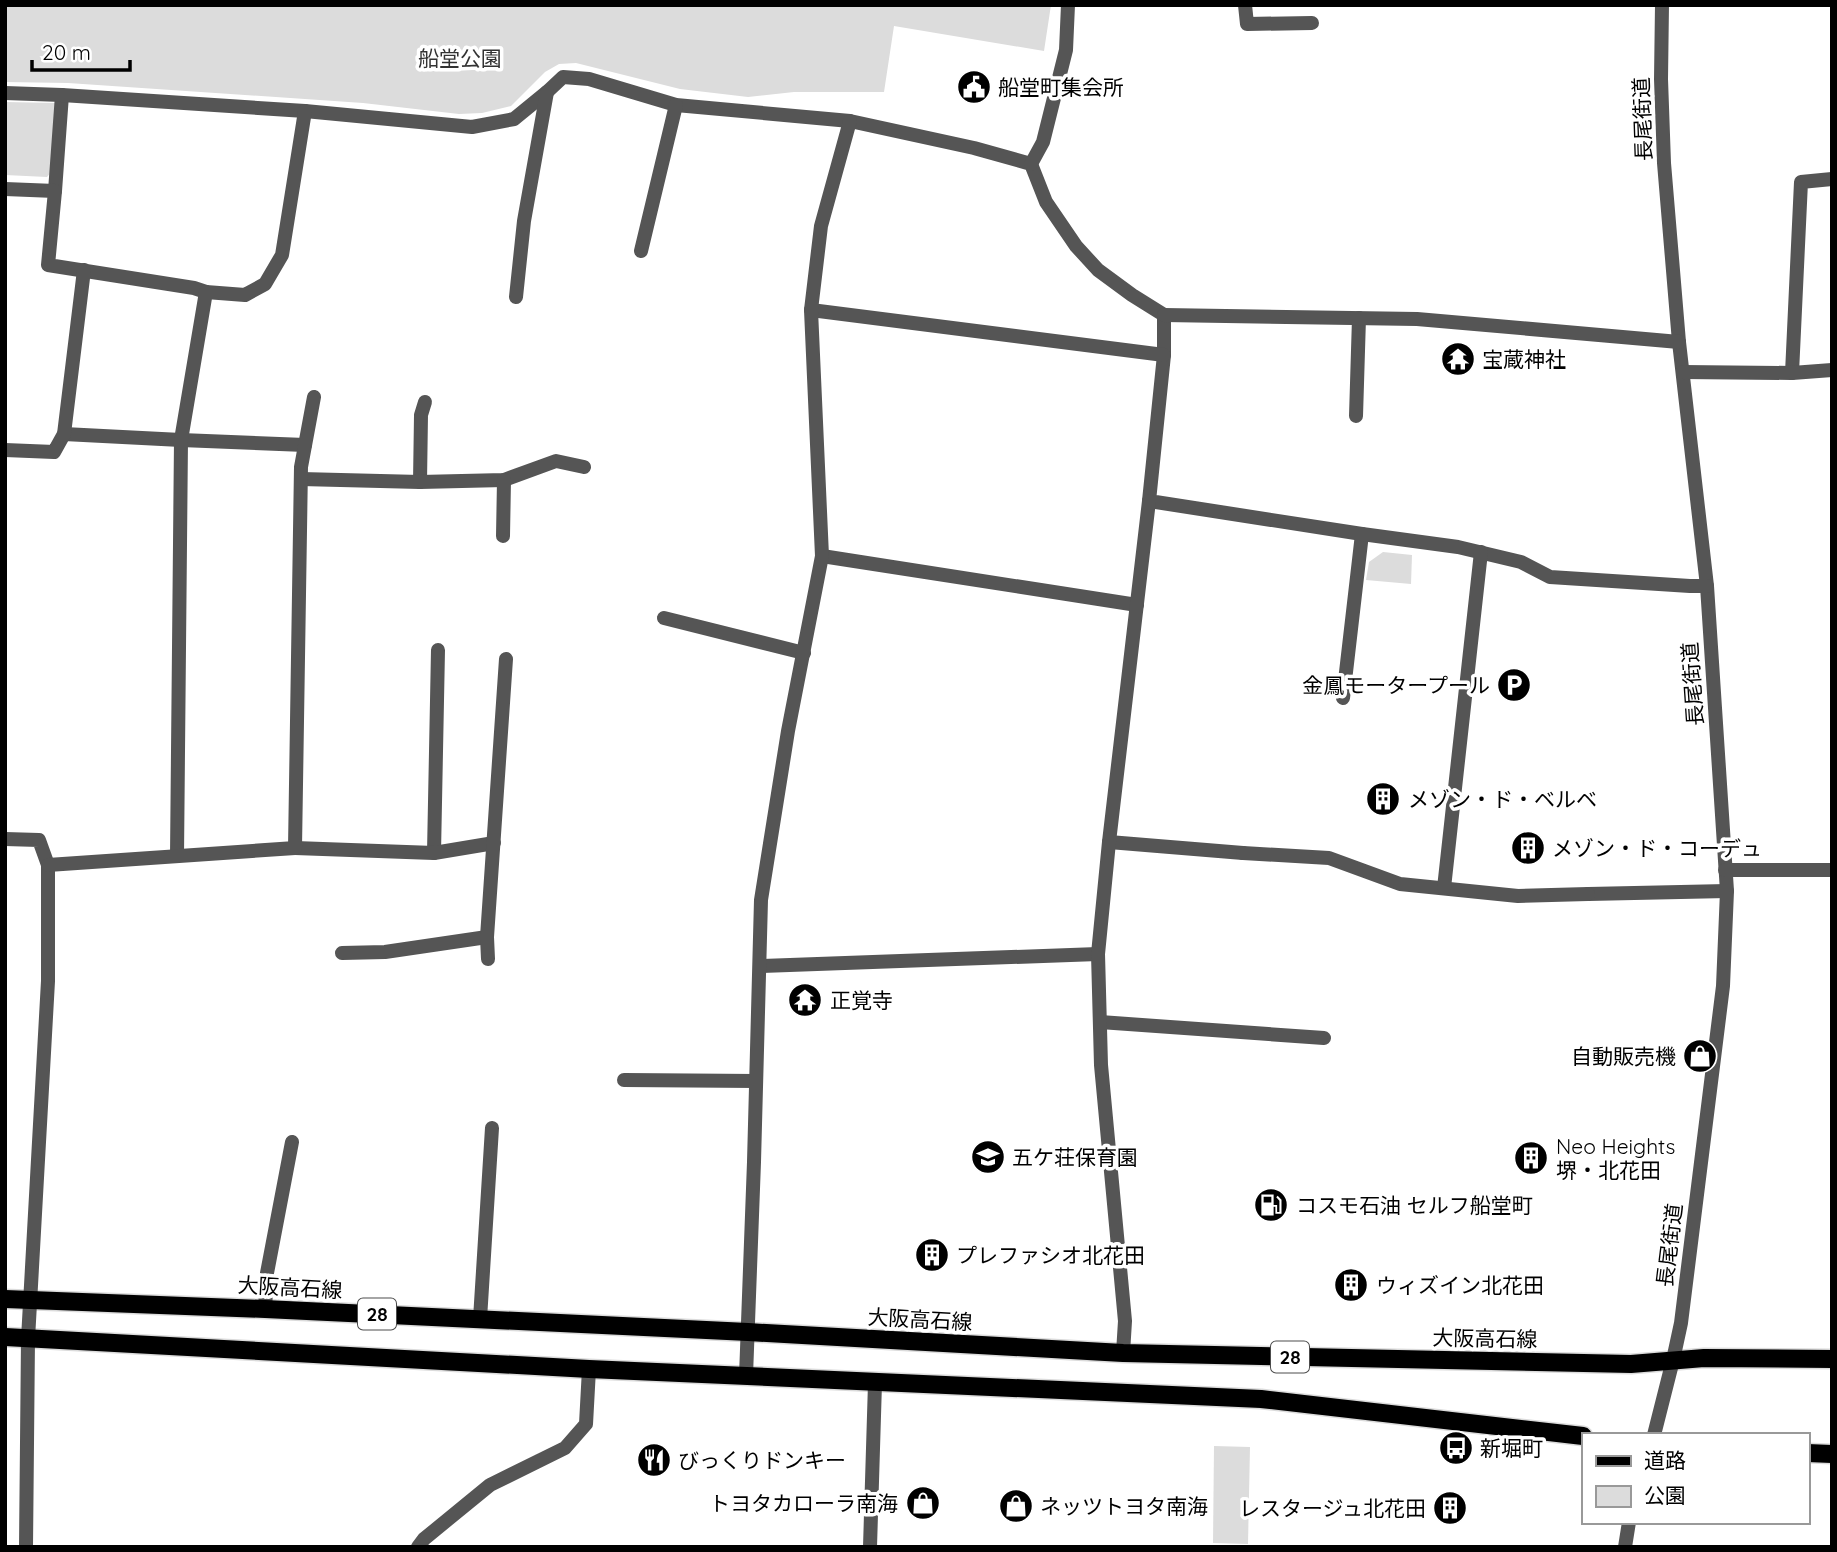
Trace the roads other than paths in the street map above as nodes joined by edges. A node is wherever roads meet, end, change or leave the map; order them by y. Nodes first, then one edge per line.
1 (1068, 5) edge
2 (1245, 5) edge
3 (1662, 5) edge
4 (1312, 23) dead end
5 (547, 92) junction
6 (5, 93) edge
7 (62, 94) junction
8 (676, 105) junction
9 (305, 111) junction
10 (850, 121) junction
11 (1031, 164) junction
12 (1832, 179) edge
13 (5, 189) edge
14 (55, 191) junction
15 (641, 251) dead end
16 (84, 270) junction
17 (206, 292) junction
18 (516, 297) dead end
19 (811, 310) junction
20 (1164, 315) junction
21 (1360, 318) junction
22 (1679, 342) junction
23 (1164, 355) junction
24 (1832, 370) edge
25 (1683, 372) junction
26 (1792, 373) junction
27 (314, 397) dead end
28 (425, 402) dead end
29 (1356, 415) dead end
30 (64, 434) junction
31 (181, 440) junction
32 (305, 446) junction
33 (5, 450) edge
34 (584, 467) dead end
35 (301, 479) junction
36 (504, 480) junction
37 (420, 482) junction
38 (1149, 501) junction
39 (1362, 534) junction
40 (503, 536) dead end
41 (1481, 552) junction
42 (822, 556) junction
43 (1707, 586) junction
44 (1137, 605) junction
45 (664, 618) dead end
46 (438, 650) dead end
47 (804, 653) junction
48 (506, 659) dead end
49 (1343, 698) dead end
50 (5, 839) edge
51 (1109, 842) junction
52 (494, 843) junction
53 (295, 848) junction
54 (434, 853) junction
55 (177, 856) junction
56 (48, 865) junction
57 (1725, 870) junction
58 (1832, 870) edge
59 (1444, 888) junction
60 (1727, 891) junction
61 (487, 937) junction
62 (342, 953) dead end
63 (1098, 954) junction
64 (488, 959) dead end
65 (760, 966) junction
66 (1100, 1022) junction
67 (1324, 1038) dead end
68 (624, 1080) dead end
69 (756, 1081) junction
70 (492, 1128) dead end
71 (292, 1142) dead end
72 (5, 1299) edge
73 (30, 1300) junction
74 (265, 1309) junction
75 (480, 1319) junction
76 (748, 1332) junction
77 (5, 1337) edge
78 (29, 1339) junction
79 (1123, 1353) junction
80 (1832, 1359) edge
81 (1673, 1360) junction
82 (589, 1369) junction
83 (746, 1376) junction
84 (875, 1383) junction
85 (1655, 1433) edge
86 (1582, 1436) edge
87 (1809, 1453) edge
88 (1832, 1454) edge
89 (1629, 1524) edge
90 (26, 1547) edge
91 (418, 1547) edge
92 (870, 1547) edge
93 (1625, 1547) edge

1 - 11 street
2 - 4 street
3 - 22 street, 長尾街道
5 - 8 street
5 - 9 street
5 - 18 street
6 - 7 street
7 - 9 street
7 - 14 street
8 - 10 street
8 - 15 street
9 - 17 street
10 - 11 street
10 - 19 street
11 - 20 street
12 - 26 street
13 - 14 street
14 - 16 street
16 - 17 street
16 - 30 street
17 - 31 street
19 - 23 street
19 - 42 street
20 - 21 street
20 - 23 street
21 - 22 street
21 - 29 street
22 - 25 street, 長尾街道
23 - 38 street
24 - 26 street
25 - 26 street
25 - 43 street, 長尾街道
27 - 32 street
28 - 37 street
30 - 31 street
30 - 33 street
31 - 32 street
31 - 55 street
32 - 35 street
34 - 36 street
35 - 37 street
35 - 53 street
36 - 37 street
36 - 40 street
38 - 39 street
38 - 44 street
39 - 41 street
39 - 49 street
41 - 43 street
41 - 59 street
42 - 44 street
42 - 47 street
43 - 57 street, 長尾街道
44 - 51 street
45 - 47 street
46 - 54 street
47 - 65 street
48 - 52 street
50 - 56 street
51 - 59 street
51 - 63 street
52 - 54 street
52 - 61 street
53 - 54 street
53 - 55 street
55 - 56 street
56 - 73 street
57 - 58 street
57 - 60 street, 長尾街道
59 - 60 street
60 - 81 street, 長尾街道
61 - 62 street
61 - 64 street
63 - 65 street
63 - 66 street
65 - 69 street
66 - 67 street
66 - 79 street
68 - 69 street
69 - 76 street
70 - 75 street
71 - 74 street
72 - 73 main road, 大阪高石線 / 28
73 - 74 main road, 大阪高石線 / 28
73 - 78 street
74 - 75 main road, 大阪高石線 / 28
75 - 76 main road, 大阪高石線 / 28
76 - 79 main road, 大阪高石線 / 28
76 - 83 street
77 - 78 main road, 28
78 - 82 main road, 28
78 - 90 street
79 - 81 main road, 大阪高石線 / 28
80 - 81 main road, 大阪高石線 / 28
81 - 85 street, 長尾街道
82 - 83 main road, 28
82 - 91 street
83 - 84 main road, 28
84 - 86 main road, 28
84 - 92 street
87 - 88 main road
89 - 93 street

